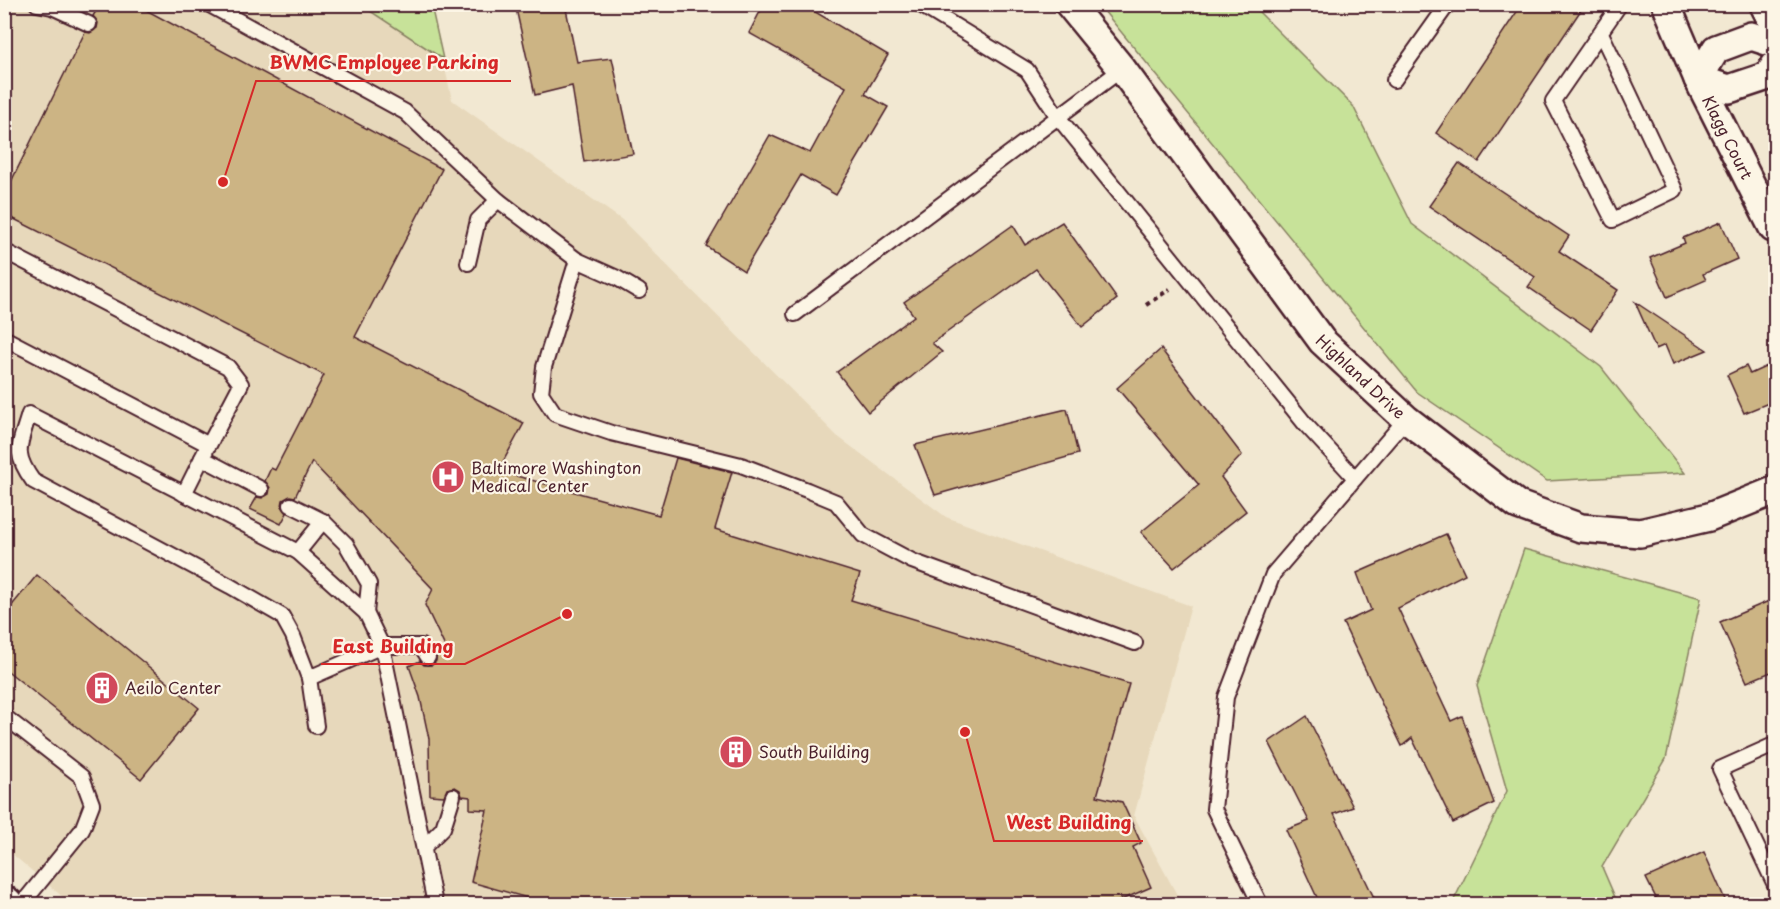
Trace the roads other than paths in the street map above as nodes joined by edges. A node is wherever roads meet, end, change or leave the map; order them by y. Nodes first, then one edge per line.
1 (37, 4) edge
2 (208, 4) edge
3 (919, 4) edge
4 (1069, 4) edge
5 (1448, 4) edge
6 (1620, 4) edge
7 (1666, 4) edge
8 (1767, 4) edge
9 (1776, 22) edge
10 (89, 24) dead end
11 (1601, 33) junction
12 (1776, 44) edge
13 (1776, 64) edge
14 (1122, 69) junction
15 (1698, 79) junction
16 (1394, 81) dead end
17 (1058, 117) junction
18 (498, 200) junction
19 (1773, 228) dead end
20 (4, 251) edge
21 (576, 260) junction
22 (468, 263) dead end
23 (639, 291) dead end
24 (795, 314) dead end
25 (4, 338) edge
26 (1406, 419) junction
27 (206, 451) junction
28 (1355, 478) junction
29 (261, 489) dead end
30 (1776, 490) edge
31 (184, 494) junction
32 (291, 505) dead end
33 (323, 521) junction
34 (298, 552) junction
35 (366, 613) junction
36 (1135, 643) dead end
37 (382, 646) junction
38 (428, 657) dead end
39 (309, 678) junction
40 (4, 716) edge
41 (316, 726) dead end
42 (1776, 744) edge
43 (453, 796) dead end
44 (424, 847) junction
45 (1776, 887) edge
46 (22, 904) edge
47 (435, 904) edge
48 (1260, 904) edge

1 - 10 lane
2 - 18 lane
3 - 17 lane
4 - 14 street, Highland Drive
5 - 16 lane
6 - 11 lane
7 - 15 street, Klagg Court
8 - 9 street
11 - 11 lane
12 - 15 street, Klagg Court
13 - 15 street
14 - 17 lane
14 - 26 street, Highland Drive
15 - 19 street, Klagg Court
17 - 24 lane
17 - 28 lane
18 - 21 lane
18 - 22 lane
20 - 27 lane
21 - 23 lane
21 - 36 lane
25 - 27 lane
26 - 28 lane
26 - 30 street, Highland Drive
27 - 29 lane
27 - 31 lane
28 - 48 lane
31 - 34 lane
31 - 39 lane
32 - 33 lane
33 - 34 lane
33 - 35 lane
34 - 35 lane
35 - 37 lane
37 - 38 lane
37 - 39 lane
37 - 44 lane
39 - 41 lane
40 - 46 lane
42 - 45 lane
43 - 44 lane
44 - 47 lane

